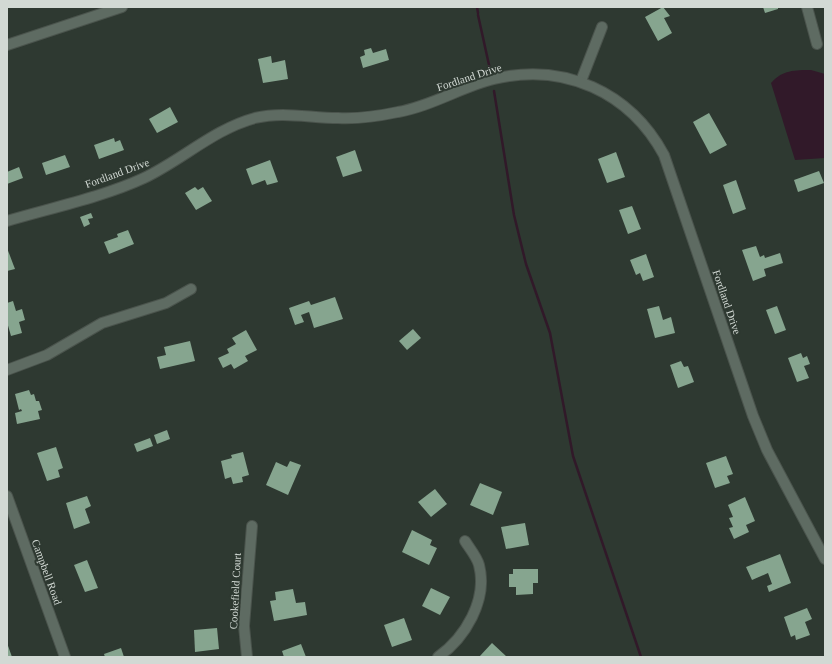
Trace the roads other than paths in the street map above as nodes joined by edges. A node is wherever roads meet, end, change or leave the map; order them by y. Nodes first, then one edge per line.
1 (122, 7) edge
2 (807, 7) edge
3 (602, 27) dead end
4 (817, 44) dead end
5 (7, 45) edge
6 (580, 81) junction
7 (7, 221) edge
8 (191, 289) dead end
9 (7, 370) edge
10 (7, 496) edge
11 (10, 514) edge
12 (252, 526) dead end
13 (465, 542) dead end
14 (825, 559) edge
15 (65, 657) edge
16 (247, 657) edge
17 (438, 657) edge

1 - 5 street
2 - 4 street
3 - 6 street
6 - 7 street, Fordland Drive
6 - 14 street, Fordland Drive
8 - 9 street
10 - 11 street, Campbell Road
11 - 15 street, Campbell Road
12 - 16 street, Cookefield Court
13 - 17 street

